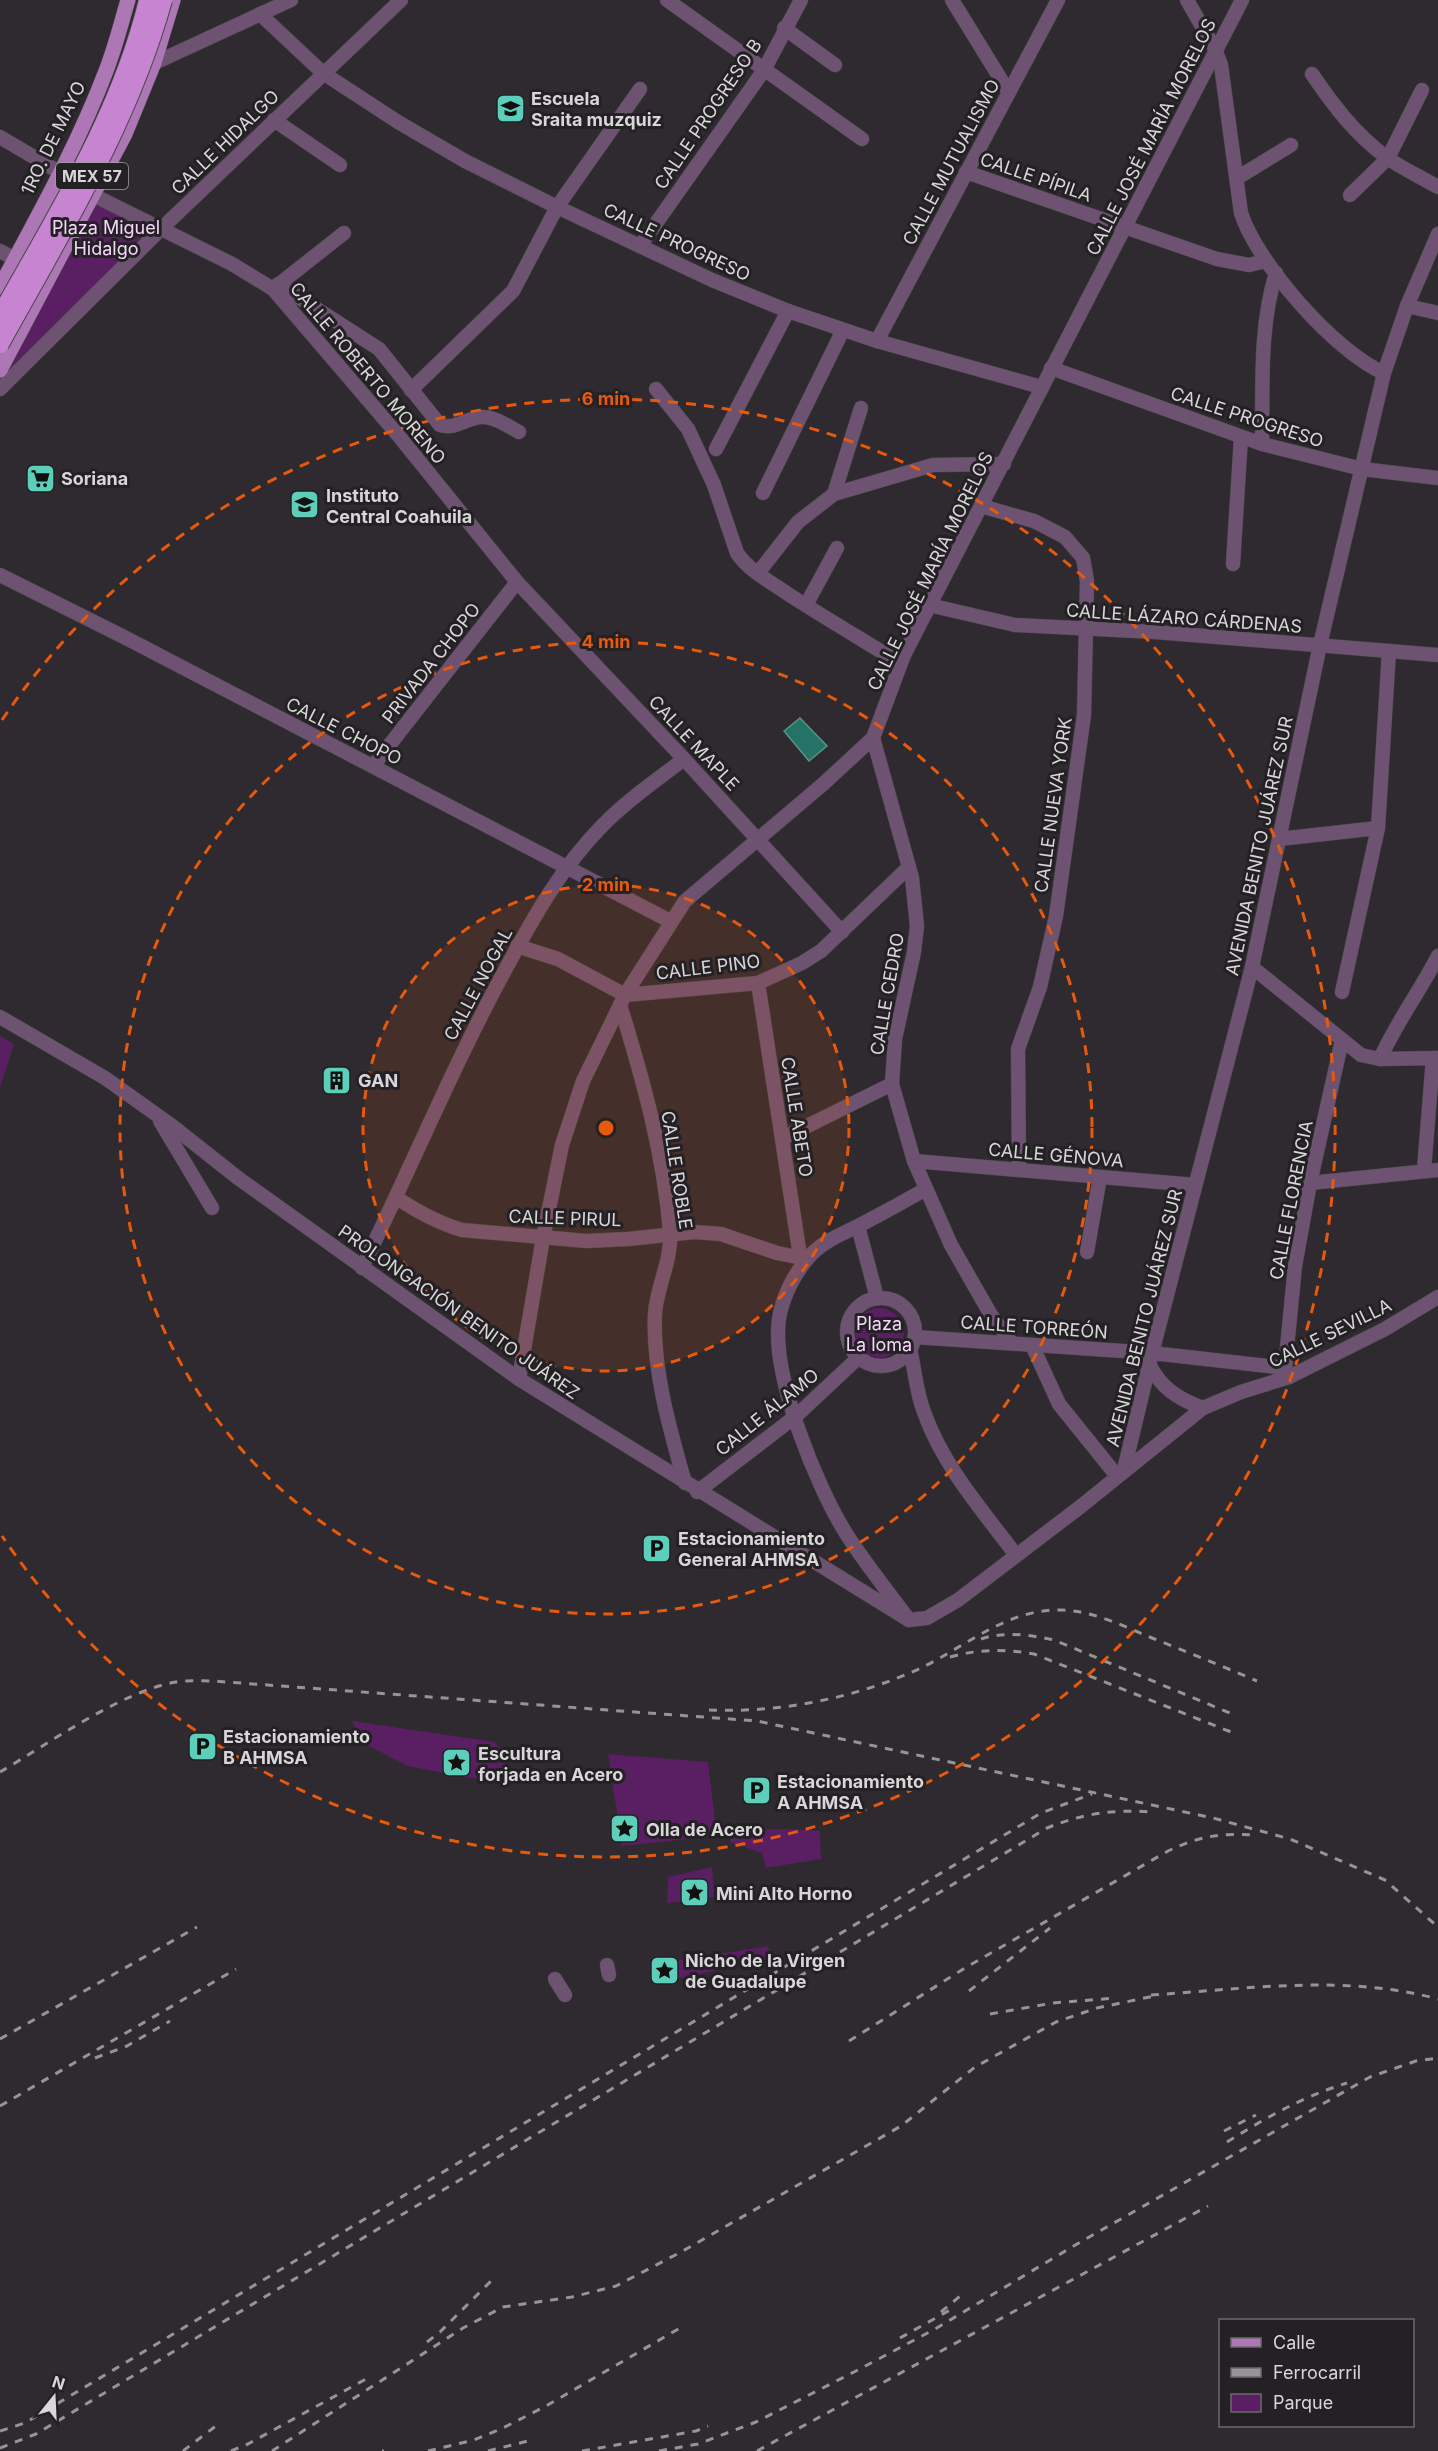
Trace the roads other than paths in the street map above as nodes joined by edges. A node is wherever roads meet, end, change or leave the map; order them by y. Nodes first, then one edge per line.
1 (128, 0) edge
2 (148, 0) edge
3 (163, 0) edge
4 (173, 0) edge
5 (291, 0) edge
6 (401, 0) edge
7 (667, 0) edge
8 (801, 0) edge
9 (952, 0) edge
10 (1058, 0) edge
11 (1186, 0) edge
12 (1242, 0) edge
13 (269, 7) edge
14 (123, 18) junction
15 (784, 28) junction
16 (164, 30) junction
17 (1215, 50) junction
18 (154, 63) junction
19 (834, 65) dead end
20 (764, 70) junction
21 (106, 71) junction
22 (323, 73) junction
23 (1312, 74) dead end
24 (640, 89) dead end
25 (1422, 90) dead end
26 (1008, 91) junction
27 (274, 120) junction
28 (0, 137) edge
29 (862, 138) dead end
30 (1291, 145) dead end
31 (1388, 158) junction
32 (340, 165) dead end
33 (59, 172) junction
34 (966, 172) junction
35 (1237, 178) junction
36 (1438, 187) edge
37 (93, 195) junction
38 (1350, 195) dead end
39 (557, 207) junction
40 (1126, 226) junction
41 (162, 228) junction
42 (344, 233) dead end
43 (1438, 234) edge
44 (640, 246) junction
45 (0, 251) edge
46 (15, 259) junction
47 (1266, 261) junction
48 (1276, 273) junction
49 (0, 287) edge
50 (275, 287) junction
51 (1407, 306) junction
52 (788, 311) junction
53 (1438, 313) edge
54 (0, 316) edge
55 (843, 330) junction
56 (877, 341) junction
57 (0, 344) edge
58 (1051, 368) junction
59 (0, 370) edge
60 (1384, 373) junction
61 (1041, 387) junction
62 (0, 389) edge
63 (656, 389) dead end
64 (411, 390) junction
65 (861, 408) dead end
66 (519, 432) dead end
67 (1241, 437) junction
68 (1262, 444) junction
69 (716, 449) dead end
70 (1004, 464) junction
71 (1362, 469) junction
72 (1438, 478) edge
73 (763, 493) dead end
74 (834, 495) junction
75 (981, 506) junction
76 (837, 548) dead end
77 (1233, 564) dead end
78 (758, 573) junction
79 (0, 575) edge
80 (517, 582) junction
81 (806, 605) junction
82 (929, 605) junction
83 (1086, 629) junction
84 (1320, 645) junction
85 (1389, 651) junction
86 (1438, 655) edge
87 (900, 663) junction
88 (873, 738) junction
89 (684, 759) junction
90 (373, 766) junction
91 (1378, 828) junction
92 (759, 839) junction
93 (1279, 839) junction
94 (909, 867) junction
95 (566, 868) junction
96 (670, 921) junction
97 (842, 932) junction
98 (517, 946) junction
99 (1438, 956) edge
100 (1252, 967) junction
101 (758, 983) junction
102 (1431, 984) edge
103 (1342, 992) dead end
104 (623, 1000) junction
105 (0, 1017) edge
106 (1342, 1040) junction
107 (1435, 1058) edge
108 (1380, 1059) junction
109 (892, 1084) junction
110 (156, 1114) junction
111 (783, 1138) junction
112 (915, 1161) junction
113 (1020, 1170) junction
114 (1424, 1170) junction
115 (1438, 1170) edge
116 (1100, 1177) junction
117 (1310, 1183) junction
118 (1195, 1185) junction
119 (926, 1189) junction
120 (397, 1198) junction
121 (212, 1208) dead end
122 (858, 1226) junction
123 (670, 1234) junction
124 (543, 1238) junction
125 (1087, 1252) dead end
126 (803, 1257) junction
127 (362, 1268) junction
128 (1438, 1297) edge
129 (877, 1298) junction
130 (913, 1343) junction
131 (1012, 1343) junction
132 (1032, 1345) junction
133 (858, 1358) junction
134 (1150, 1359) junction
135 (1287, 1373) junction
136 (519, 1379) junction
137 (1203, 1408) junction
138 (796, 1416) junction
139 (1121, 1473) junction
140 (685, 1483) junction
141 (697, 1492) junction
142 (1016, 1555) junction
143 (909, 1620) junction
144 (555, 1979) dead end
145 (565, 1995) dead end

1 - 14 main road, 1RO. DE MAYO
2 - 54 highway, MEX 57, bridge
3 - 57 highway, MEX 57, bridge
4 - 16 main road
5 - 13 street
6 - 22 street, CALLE HIDALGO
7 - 20 street
8 - 15 street, CALLE PROGRESO B
9 - 26 street
10 - 26 street, CALLE MUTUALISMO
11 - 17 street
12 - 17 street, CALLE JOSÉ MARÍA MORELOS
13 - 18 street
13 - 22 street, CALLE PROGRESO
14 - 16 main road
14 - 21 main road, 1RO. DE MAYO
15 - 19 street
15 - 20 street, CALLE PROGRESO B
16 - 18 main road
17 - 35 street
17 - 40 street, CALLE JOSÉ MARÍA MORELOS
18 - 21 street
18 - 37 main road
20 - 29 street
20 - 44 street, CALLE PROGRESO B
21 - 33 main road, 1RO. DE MAYO
22 - 27 street, CALLE HIDALGO
22 - 39 street, CALLE PROGRESO
23 - 31 street
24 - 39 street
25 - 31 street
26 - 34 street, CALLE MUTUALISMO
27 - 32 street
27 - 41 street, CALLE HIDALGO
28 - 33 street
30 - 35 street
31 - 36 street
31 - 38 street
33 - 46 main road, 1RO. DE MAYO
34 - 40 street, CALLE PÍPILA
34 - 56 street, CALLE MUTUALISMO
35 - 47 street
37 - 41 street, CALLE ROBERTO MORENO
37 - 59 main road
39 - 44 street, CALLE PROGRESO
39 - 64 street
40 - 47 street, CALLE PÍPILA
40 - 58 street, CALLE JOSÉ MARÍA MORELOS
41 - 50 street, CALLE ROBERTO MORENO
41 - 62 street, CALLE HIDALGO
42 - 50 street
43 - 51 street, AVENIDA BENITO JUÁREZ SUR
44 - 52 street, CALLE PROGRESO
45 - 46 street
46 - 49 main road, 1RO. DE MAYO
47 - 48 street
48 - 60 street
48 - 68 street
50 - 64 street
50 - 80 street, CALLE ROBERTO MORENO
51 - 53 street
51 - 60 street, AVENIDA BENITO JUÁREZ SUR
52 - 55 street, CALLE PROGRESO
52 - 69 street
55 - 56 street, CALLE PROGRESO
55 - 73 street
56 - 61 street, CALLE PROGRESO
58 - 61 street, CALLE JOSÉ MARÍA MORELOS
58 - 67 street, CALLE PROGRESO
60 - 71 street, AVENIDA BENITO JUÁREZ SUR
61 - 70 street, CALLE JOSÉ MARÍA MORELOS
63 - 78 street
64 - 66 street
65 - 74 street
67 - 68 street, CALLE PROGRESO
67 - 77 street
68 - 71 street, CALLE PROGRESO
70 - 74 street
70 - 75 street, CALLE JOSÉ MARÍA MORELOS
71 - 72 street, CALLE PROGRESO
71 - 84 street, AVENIDA BENITO JUÁREZ SUR
74 - 78 street
75 - 82 street, CALLE JOSÉ MARÍA MORELOS
75 - 83 street, CALLE NUEVA YORK
76 - 81 street
78 - 81 street
79 - 90 street, CALLE CHOPO
80 - 89 street, CALLE MAPLE
80 - 90 street, PRIVADA CHOPO
81 - 87 street
82 - 83 street, CALLE LÁZARO CÁRDENAS
82 - 87 street, CALLE JOSÉ MARÍA MORELOS
83 - 84 street, CALLE LÁZARO CÁRDENAS
83 - 113 street, CALLE NUEVA YORK
84 - 85 street, CALLE LÁZARO CÁRDENAS
84 - 93 street, AVENIDA BENITO JUÁREZ SUR
85 - 86 street, CALLE LÁZARO CÁRDENAS
85 - 91 street
87 - 88 street, CALLE JOSÉ MARÍA MORELOS
88 - 92 street, CALLE JOSÉ MARÍA MORELOS
88 - 94 street, CALLE CEDRO
89 - 92 street, CALLE MAPLE
89 - 95 street, CALLE NOGAL
90 - 95 street, CALLE CHOPO
91 - 93 street
91 - 103 street
92 - 96 street, CALLE JOSÉ MARÍA MORELOS
92 - 97 street, CALLE MAPLE
93 - 100 street, AVENIDA BENITO JUÁREZ SUR
94 - 97 street, CALLE PINO
94 - 109 street, CALLE CEDRO
95 - 96 street, CALLE CHOPO
95 - 98 street, CALLE NOGAL
96 - 104 street, CALLE JOSÉ MARÍA MORELOS
97 - 101 street, CALLE PINO
98 - 104 street
98 - 120 street, CALLE NOGAL
99 - 102 street
100 - 106 street
100 - 118 street, AVENIDA BENITO JUÁREZ SUR
101 - 104 street, CALLE PINO
101 - 111 street, CALLE ABETO
102 - 108 street
104 - 123 street, CALLE ROBLE
104 - 124 street, CALLE JOSÉ MARÍA MORELOS
105 - 110 street, PROLONGACIÓN BENITO JUÁREZ
106 - 108 street
106 - 117 street, CALLE FLORENCIA
107 - 108 street
107 - 114 street
109 - 111 street
109 - 112 street, CALLE CEDRO
110 - 121 street
110 - 127 street, PROLONGACIÓN BENITO JUÁREZ
111 - 126 street, CALLE ABETO
112 - 113 street, CALLE GÉNOVA
112 - 119 street, CALLE CEDRO
113 - 116 street, CALLE GÉNOVA
114 - 115 street
114 - 117 street
116 - 118 street, CALLE GÉNOVA
116 - 125 street
117 - 135 street, CALLE FLORENCIA
118 - 134 street, AVENIDA BENITO JUÁREZ SUR
119 - 122 street
119 - 131 street, CALLE CEDRO
120 - 124 street, CALLE PIRUL
120 - 127 street, CALLE NOGAL
122 - 126 street
122 - 129 street
123 - 124 street, CALLE PIRUL
123 - 126 street, CALLE PIRUL
123 - 140 street, CALLE ROBLE
124 - 136 street, CALLE JOSÉ MARÍA MORELOS
126 - 138 street
127 - 136 street, PROLONGACIÓN BENITO JUÁREZ
128 - 135 street, CALLE SEVILLA
129 - 130 street
129 - 133 street
130 - 131 street, CALLE TORREÓN
130 - 133 street
130 - 142 street
131 - 132 street, CALLE TORREÓN
132 - 134 street, CALLE TORREÓN
132 - 139 street
133 - 138 street, CALLE ÁLAMO
134 - 135 street, CALLE TORREÓN
134 - 137 street
134 - 139 street, AVENIDA BENITO JUÁREZ SUR
135 - 137 street, CALLE SEVILLA
136 - 140 street, PROLONGACIÓN BENITO JUÁREZ
137 - 139 street, CALLE SEVILLA
138 - 141 street, CALLE ÁLAMO
138 - 143 street
139 - 142 street
140 - 141 street, PROLONGACIÓN BENITO JUÁREZ
141 - 143 street, PROLONGACIÓN BENITO JUÁREZ
142 - 143 street
144 - 145 street

